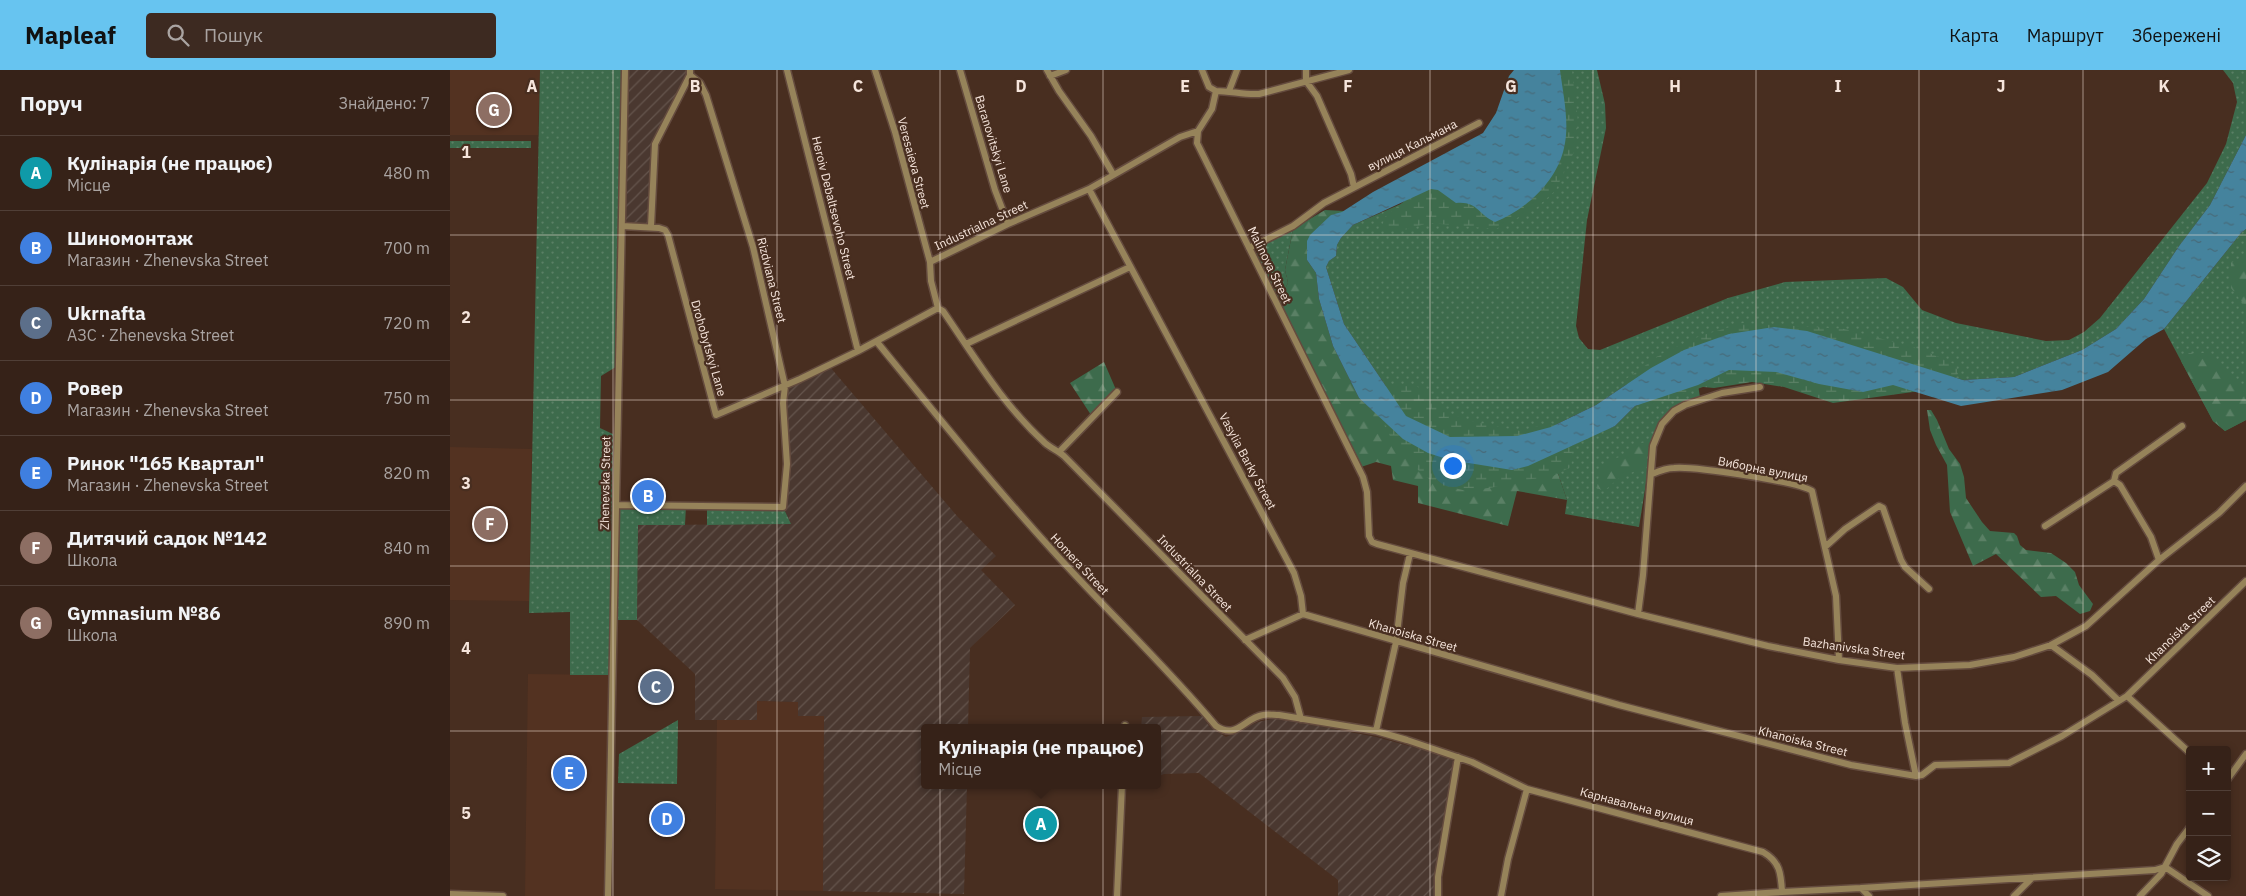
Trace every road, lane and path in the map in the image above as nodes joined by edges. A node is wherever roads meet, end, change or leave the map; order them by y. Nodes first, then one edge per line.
1 (625, 70) edge
2 (787, 70) edge
3 (875, 70) edge
4 (960, 70) edge
5 (1066, 70) edge
6 (1202, 70) edge
7 (1237, 70) edge
8 (1306, 70) edge
9 (1349, 70) edge
10 (690, 72) edge
11 (1049, 73) edge
12 (1306, 81) junction
13 (1216, 91) junction
14 (1229, 91) junction
15 (1479, 123) dead end
16 (1198, 131) junction
17 (1114, 174) junction
18 (1354, 187) junction
19 (1089, 189) junction
20 (1008, 224) junction
21 (622, 226) junction
22 (651, 226) junction
23 (1250, 248) junction
24 (930, 262) junction
25 (1130, 267) junction
26 (938, 308) junction
27 (876, 342) junction
28 (966, 344) junction
29 (858, 352) junction
30 (785, 386) junction
31 (1760, 387) dead end
32 (1118, 392) dead end
33 (2182, 426) dead end
34 (1059, 452) junction
35 (1652, 474) junction
36 (2114, 481) junction
37 (2246, 486) edge
38 (616, 505) junction
39 (2045, 526) dead end
40 (1825, 547) junction
41 (1410, 554) junction
42 (2159, 560) junction
43 (2246, 581) edge
44 (1929, 589) dead end
45 (1303, 614) junction
46 (1638, 614) junction
47 (1245, 640) junction
48 (1396, 642) junction
49 (2051, 645) junction
50 (1838, 660) junction
51 (1897, 668) junction
52 (2127, 696) junction
53 (2119, 702) junction
54 (1301, 719) junction
55 (1376, 731) junction
56 (2186, 749) edge
57 (2246, 754) edge
58 (1458, 757) junction
59 (2231, 775) edge
60 (1916, 776) junction
61 (1122, 789) edge
62 (1527, 789) junction
63 (2186, 832) edge
64 (2165, 867) junction
65 (2032, 878) junction
66 (1861, 888) junction
67 (1782, 892) junction
68 (450, 894) edge
69 (503, 896) edge
70 (608, 896) edge
71 (1117, 896) edge
72 (1438, 896) edge
73 (1501, 896) edge
74 (1721, 896) edge
75 (1734, 896) edge
76 (1869, 896) edge
77 (2014, 896) edge
78 (2140, 896) edge
79 (2208, 896) edge

1 - 21 street, Zhenevska Street
2 - 29 street, Heroiv Debaltsevoho Street
3 - 24 street, Veresaieva Street
4 - 20 street, Baranovitskyi Lane
5 - 11 street
6 - 13 street
7 - 14 street
8 - 12 street
9 - 12 street
10 - 22 street
10 - 30 street, Rizdviana Street
11 - 17 street
12 - 14 street
12 - 18 street, вулиця Кальмана
13 - 14 street
13 - 16 street
15 - 18 street, вулиця Кальмана
16 - 17 street, Industrialna Street
16 - 23 street, Malinova Street
17 - 19 street, Industrialna Street
18 - 23 street, вулиця Кальмана
19 - 20 street, Industrialna Street
19 - 25 street, Vasylia Barky Street
20 - 24 street, Industrialna Street
21 - 22 street
21 - 38 street, Zhenevska Street
22 - 30 street, Drohobytskyi Lane
23 - 41 street, Malinova Street
24 - 26 street, Industrialna Street
25 - 28 street
25 - 45 street, Vasylia Barky Street
26 - 27 street
26 - 28 street, Industrialna Street
27 - 29 street
27 - 54 street, Homera Street
28 - 34 street, Industrialna Street
29 - 30 street
30 - 38 street, Rizdviana Street
31 - 35 street
32 - 34 street
33 - 36 street
34 - 47 street, Industrialna Street
35 - 40 street, Виборна вулиця
35 - 46 street
36 - 39 street
36 - 42 street
37 - 42 street, Bazhanivska Street
38 - 70 street, Zhenevska Street
40 - 44 street
40 - 50 street, Виборна вулиця
41 - 46 street, Bazhanivska Street
41 - 48 street
42 - 49 street, Bazhanivska Street
43 - 52 street, Khanoiska Street
45 - 47 street
45 - 48 street, Khanoiska Street
46 - 50 street, Bazhanivska Street
47 - 54 street, Industrialna Street
48 - 55 street
48 - 60 street, Khanoiska Street
49 - 51 street, Bazhanivska Street
49 - 53 street
50 - 51 street, Bazhanivska Street
51 - 60 street
52 - 53 street, Khanoiska Street
52 - 56 street
53 - 60 street, Khanoiska Street
54 - 55 street, Homera Street
55 - 58 street, Карнавальна вулиця
57 - 59 street
58 - 62 street, Карнавальна вулиця
58 - 72 street
61 - 71 street
62 - 67 street, Карнавальна вулиця
62 - 73 street
63 - 64 street
64 - 65 street
64 - 78 street
64 - 79 street
65 - 66 street
65 - 77 street
66 - 67 street
66 - 76 street
67 - 75 street
68 - 69 street
74 - 75 street

